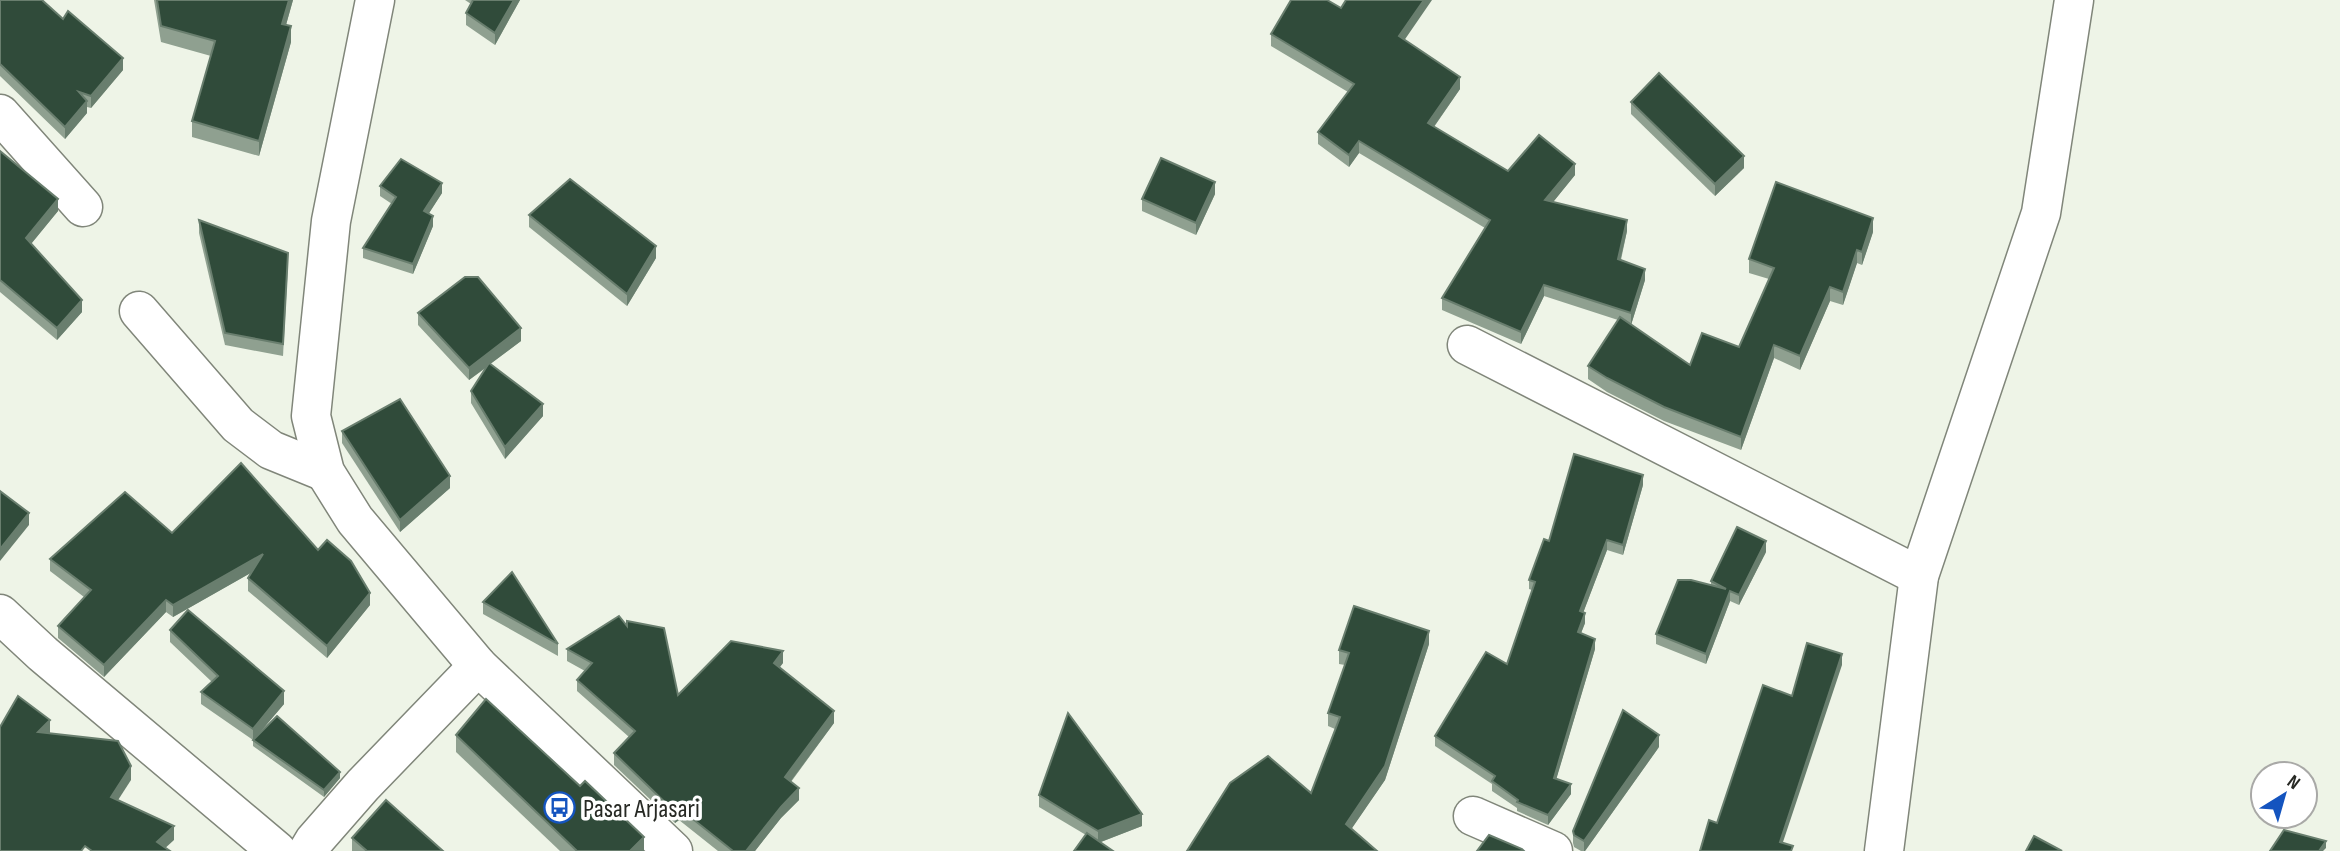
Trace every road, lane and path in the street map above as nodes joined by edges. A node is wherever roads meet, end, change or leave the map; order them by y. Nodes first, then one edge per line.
1 (375, 0) edge
2 (2074, 0) edge
3 (0, 114) edge
4 (83, 207) dead end
5 (139, 311) dead end
6 (1466, 345) dead end
7 (325, 472) junction
8 (1919, 576) junction
9 (0, 614) edge
10 (478, 666) junction
11 (1473, 816) dead end
12 (277, 851) edge
13 (308, 851) edge
14 (673, 851) edge
15 (1553, 851) edge
16 (1884, 851) edge

1 - 7 street
2 - 8 street
3 - 4 street
5 - 7 street
6 - 8 street
7 - 10 street
8 - 16 street
9 - 12 street
10 - 13 street
10 - 14 street
11 - 15 street

